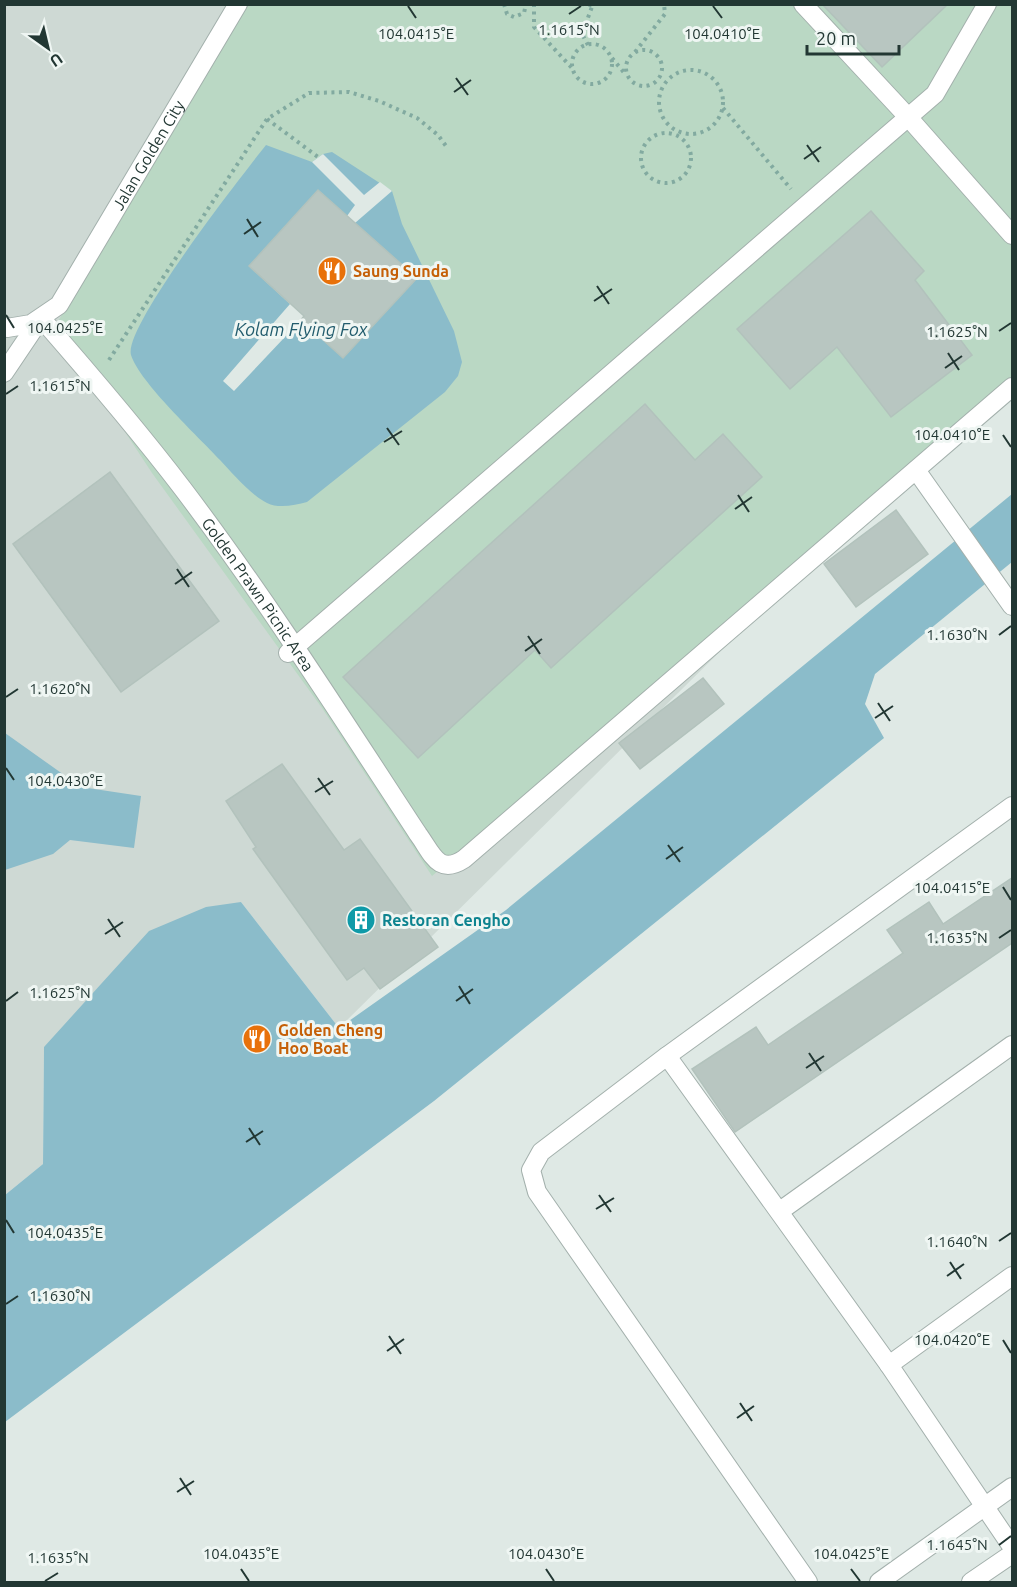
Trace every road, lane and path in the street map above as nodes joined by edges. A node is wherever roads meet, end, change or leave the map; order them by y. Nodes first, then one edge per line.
1 (238, 4) edge
2 (504, 4) edge
3 (581, 4) edge
4 (664, 4) edge
5 (803, 4) edge
6 (987, 4) edge
7 (526, 5) edge
8 (534, 5) edge
9 (592, 5) edge
10 (588, 45) junction
11 (608, 53) junction
12 (633, 55) junction
13 (573, 69) junction
14 (661, 76) junction
15 (631, 81) junction
16 (659, 99) junction
17 (723, 108) junction
18 (908, 117) junction
19 (267, 119) junction
20 (668, 133) junction
21 (692, 134) junction
22 (446, 146) dead end
23 (318, 157) dead end
24 (805, 205) junction
25 (1012, 235) edge
26 (41, 318) junction
27 (4, 325) edge
28 (4, 373) edge
29 (95, 380) junction
30 (1012, 387) edge
31 (916, 470) junction
32 (1012, 606) edge
33 (291, 650) junction
34 (1012, 806) edge
35 (1012, 1045) edge
36 (667, 1056) junction
37 (780, 1210) junction
38 (1012, 1276) edge
39 (889, 1365) junction
40 (1012, 1487) edge
41 (985, 1506) junction
42 (1012, 1548) edge
43 (1012, 1554) edge
44 (808, 1582) edge
45 (879, 1582) edge
46 (971, 1582) edge

1 - 26 street, Jalan Golden City
2 - 7 path
3 - 9 path
4 - 12 path
5 - 18 street
6 - 18 street
7 - 8 path
8 - 13 path
9 - 10 path
10 - 11 path
10 - 13 path
11 - 13 path
11 - 15 path
12 - 14 path
12 - 15 path
14 - 15 path
14 - 16 path
16 - 17 path
16 - 21 path
17 - 21 path
17 - 24 path
18 - 24 street
18 - 25 street
19 - 22 path
19 - 23 path
19 - 29 path
20 - 20 path
20 - 21 path
24 - 33 street
26 - 27 street
26 - 28 street
26 - 29 street, Golden Prawn Picnic Area
29 - 33 street, Golden Prawn Picnic Area
30 - 31 street
31 - 32 street
31 - 33 street, Golden Prawn Picnic Area
34 - 36 street
35 - 37 street
36 - 37 street
36 - 44 street
37 - 39 street
38 - 39 street
39 - 41 street
40 - 41 street
41 - 42 street
41 - 45 street
43 - 46 street

